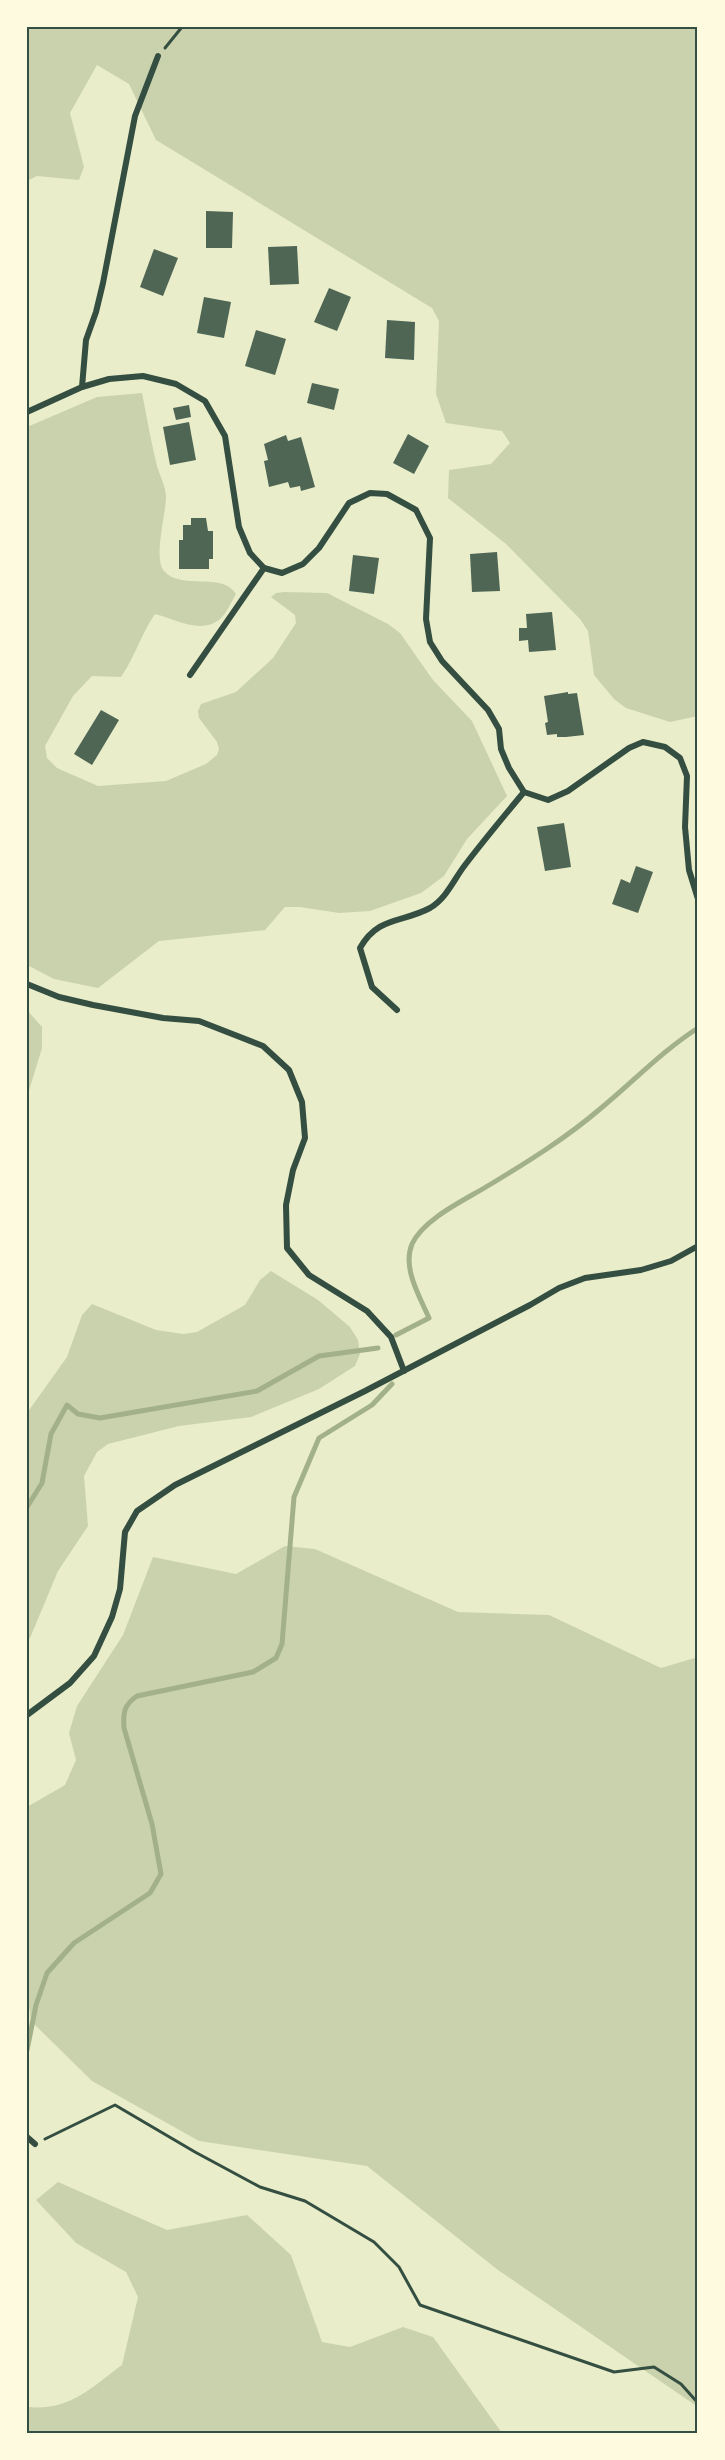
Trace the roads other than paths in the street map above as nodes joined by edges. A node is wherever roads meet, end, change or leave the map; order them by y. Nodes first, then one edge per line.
1 (158, 56) road end
2 (82, 387) junction
3 (27, 412) edge
4 (264, 568) junction
5 (190, 675) dead end
6 (524, 792) junction
7 (698, 898) edge
8 (27, 984) edge
9 (397, 1010) dead end
10 (698, 1246) edge
11 (404, 1371) junction
12 (27, 1715) edge
13 (27, 2137) edge
14 (35, 2144) road end

1 - 2 street
2 - 3 street
2 - 4 street
4 - 5 street
4 - 6 street
6 - 7 street
6 - 9 street
8 - 11 street
10 - 11 street
11 - 12 street
13 - 14 street

